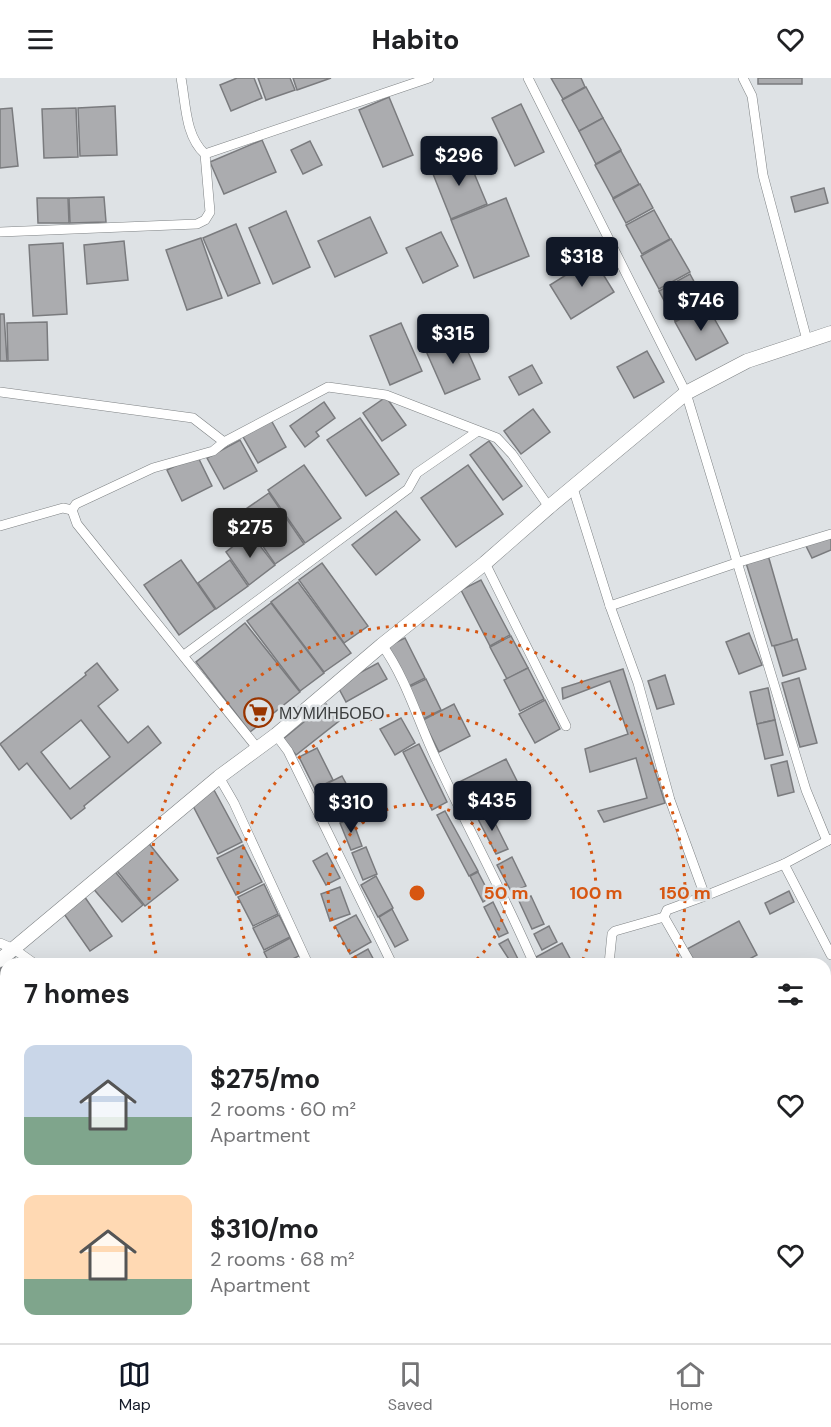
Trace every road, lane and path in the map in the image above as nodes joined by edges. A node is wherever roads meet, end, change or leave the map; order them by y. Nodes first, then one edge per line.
1 (182, 78) edge
2 (429, 78) edge
3 (528, 78) edge
4 (743, 78) edge
5 (205, 154) junction
6 (0, 232) edge
7 (831, 333) edge
8 (807, 340) junction
9 (0, 392) edge
10 (686, 393) junction
11 (478, 430) junction
12 (224, 442) junction
13 (573, 488) junction
14 (549, 507) junction
15 (72, 510) junction
16 (0, 526) edge
17 (831, 534) edge
18 (484, 563) junction
19 (736, 563) junction
20 (610, 606) junction
21 (382, 645) junction
22 (184, 655) junction
23 (566, 726) dead end
24 (276, 735) junction
25 (258, 749) junction
26 (219, 777) junction
27 (829, 840) edge
28 (784, 864) junction
29 (705, 896) junction
30 (664, 917) junction
31 (0, 943) edge
32 (14, 949) junction
33 (831, 955) edge
34 (3, 958) edge
35 (27, 958) edge
36 (305, 958) edge
37 (389, 958) edge
38 (531, 958) edge
39 (610, 958) edge
40 (688, 958) edge

1 - 5 street
2 - 5 street
3 - 10 street
4 - 8 street
5 - 6 street
7 - 8 street
8 - 10 street
9 - 12 street
10 - 13 street
10 - 19 street
11 - 12 street
11 - 14 street
11 - 22 street
12 - 15 street
13 - 14 street
13 - 20 street
14 - 18 street
15 - 16 street
15 - 22 street
17 - 19 street
18 - 21 street
18 - 23 street
19 - 20 street
19 - 27 street
20 - 29 street
21 - 24 street
21 - 38 street
22 - 25 street
24 - 25 street
24 - 37 street
25 - 26 street
26 - 32 street
26 - 36 street
27 - 28 street
28 - 29 street
28 - 33 street
29 - 30 street
30 - 39 street
30 - 40 street
31 - 32 street
32 - 34 street
32 - 35 street

